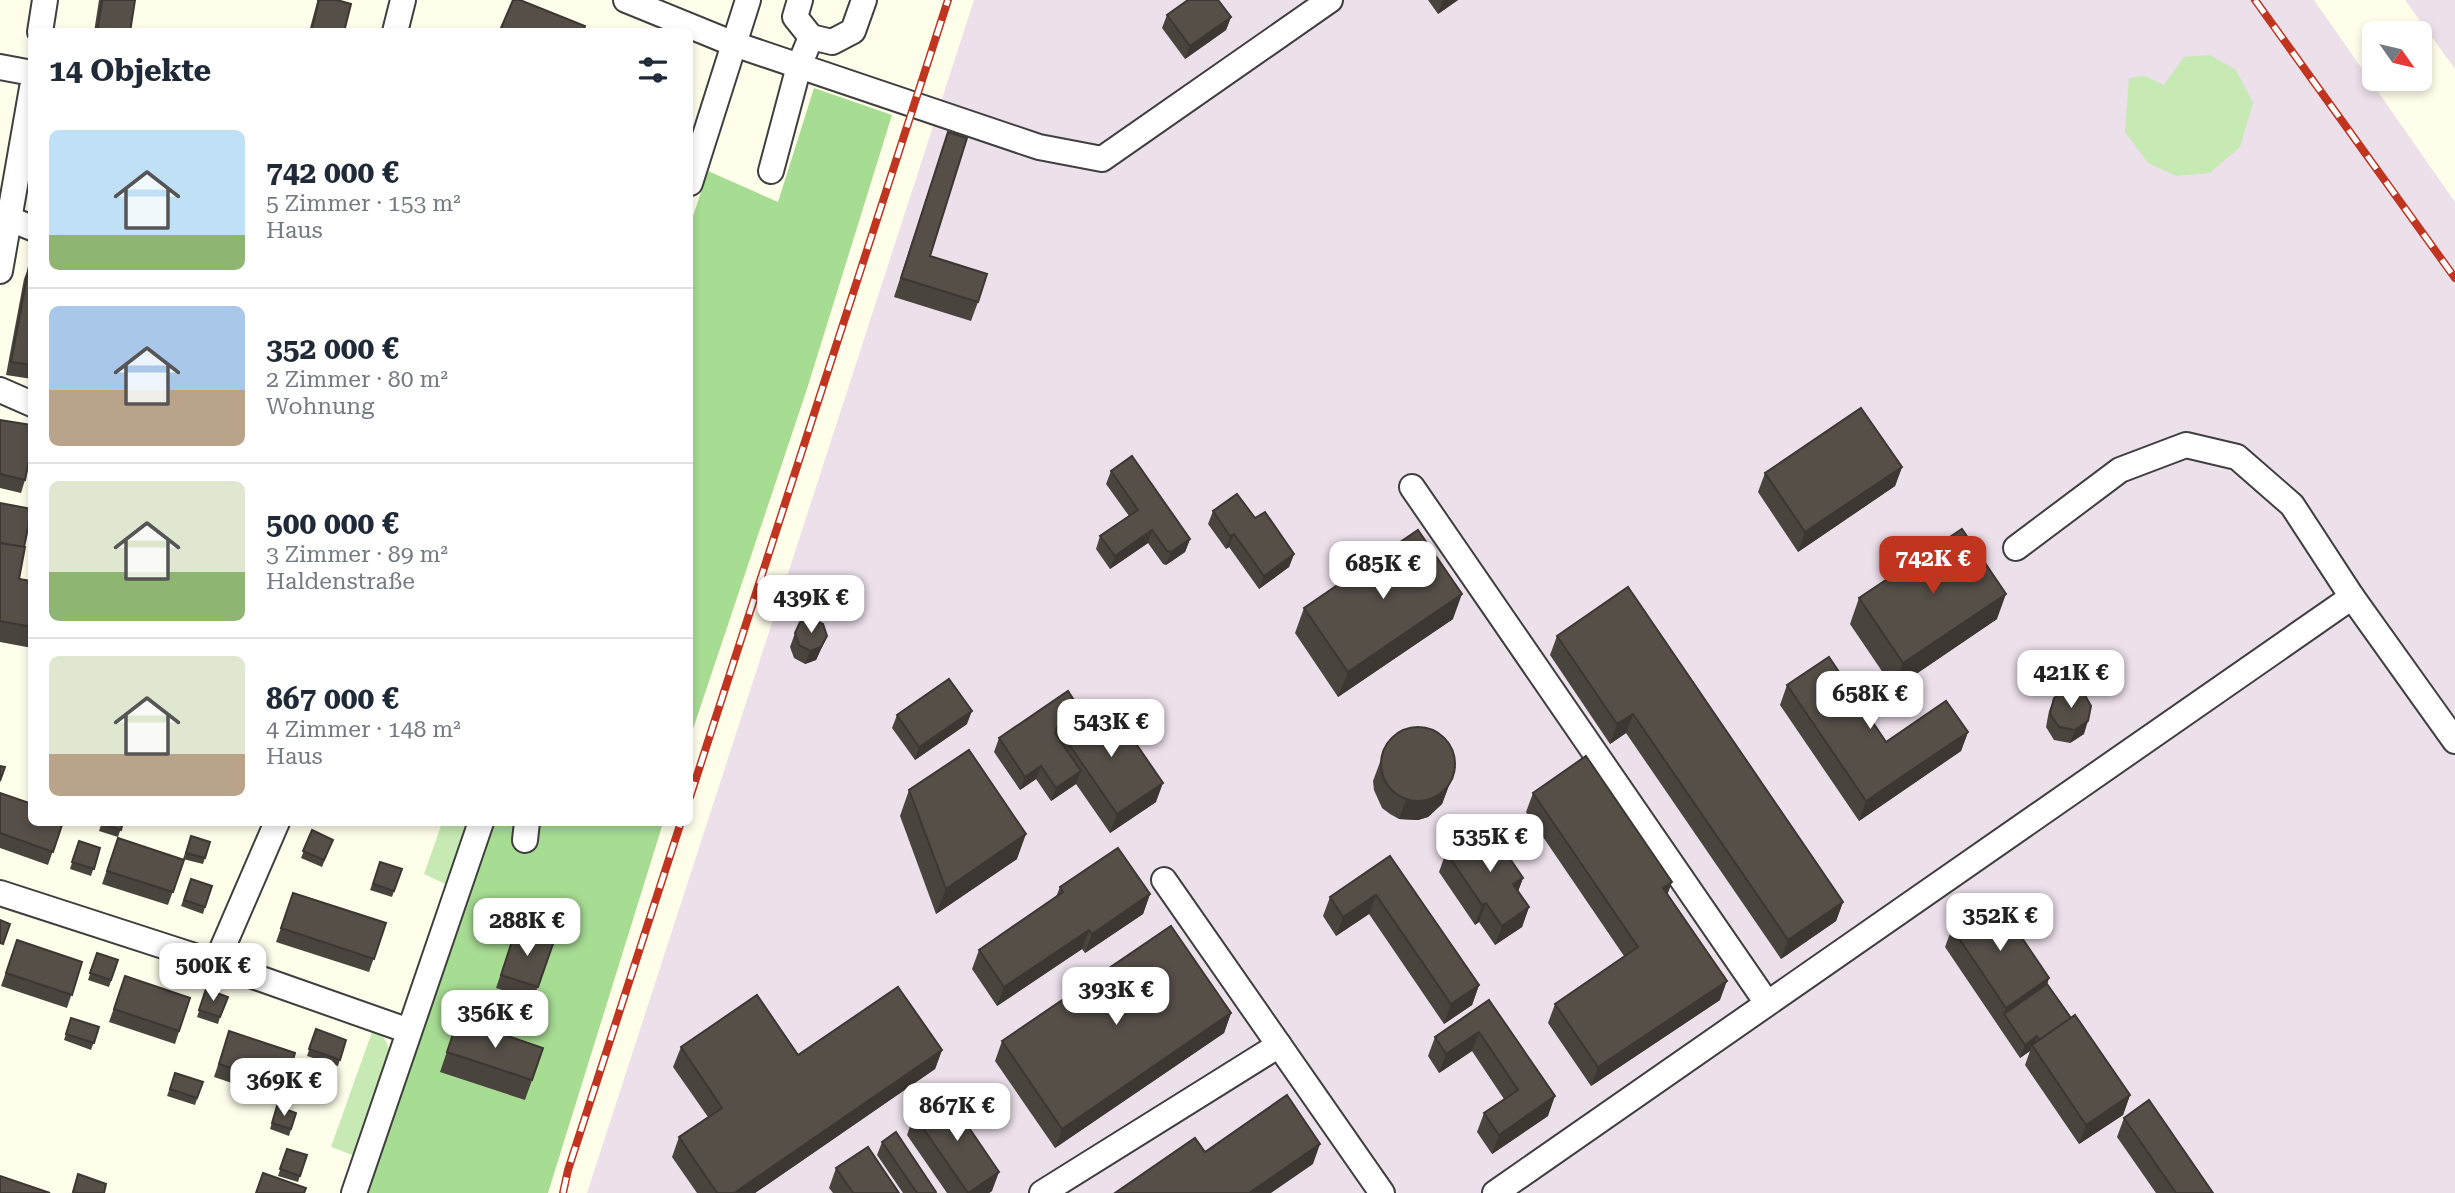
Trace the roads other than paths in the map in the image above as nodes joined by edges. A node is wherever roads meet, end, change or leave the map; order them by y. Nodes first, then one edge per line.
1 (45, 0) edge
2 (404, 0) edge
3 (626, 0) edge
4 (748, 0) edge
5 (800, 0) edge
6 (864, 0) edge
7 (1329, 0) edge
8 (41, 28) edge
9 (396, 28) edge
10 (811, 37) junction
11 (734, 44) junction
12 (0, 66) edge
13 (799, 66) junction
14 (28, 72) edge
15 (28, 138) edge
16 (771, 171) dead end
17 (693, 174) edge
18 (21, 224) edge
19 (0, 271) edge
20 (0, 390) edge
21 (28, 402) edge
22 (1412, 487) dead end
23 (2016, 548) dead end
24 (2352, 597) junction
25 (2455, 741) edge
26 (275, 826) edge
27 (480, 826) edge
28 (1164, 880) dead end
29 (0, 893) edge
30 (216, 963) junction
31 (1767, 1003) junction
32 (409, 1031) junction
33 (1279, 1045) junction
34 (354, 1193) edge
35 (1042, 1193) edge
36 (1382, 1193) edge
37 (1495, 1193) edge

1 - 8 street
2 - 9 street
3 - 11 street
4 - 11 street
5 - 10 street
6 - 10 street
7 - 13 street
10 - 13 street
11 - 13 street
11 - 17 street
12 - 14 street
13 - 16 street
15 - 18 street
18 - 19 street
20 - 21 street
22 - 31 street
23 - 24 street
24 - 25 street
24 - 31 street
26 - 30 street
27 - 32 street
28 - 33 street
29 - 30 street
30 - 32 street
31 - 37 street
32 - 34 street
33 - 35 street
33 - 36 street

